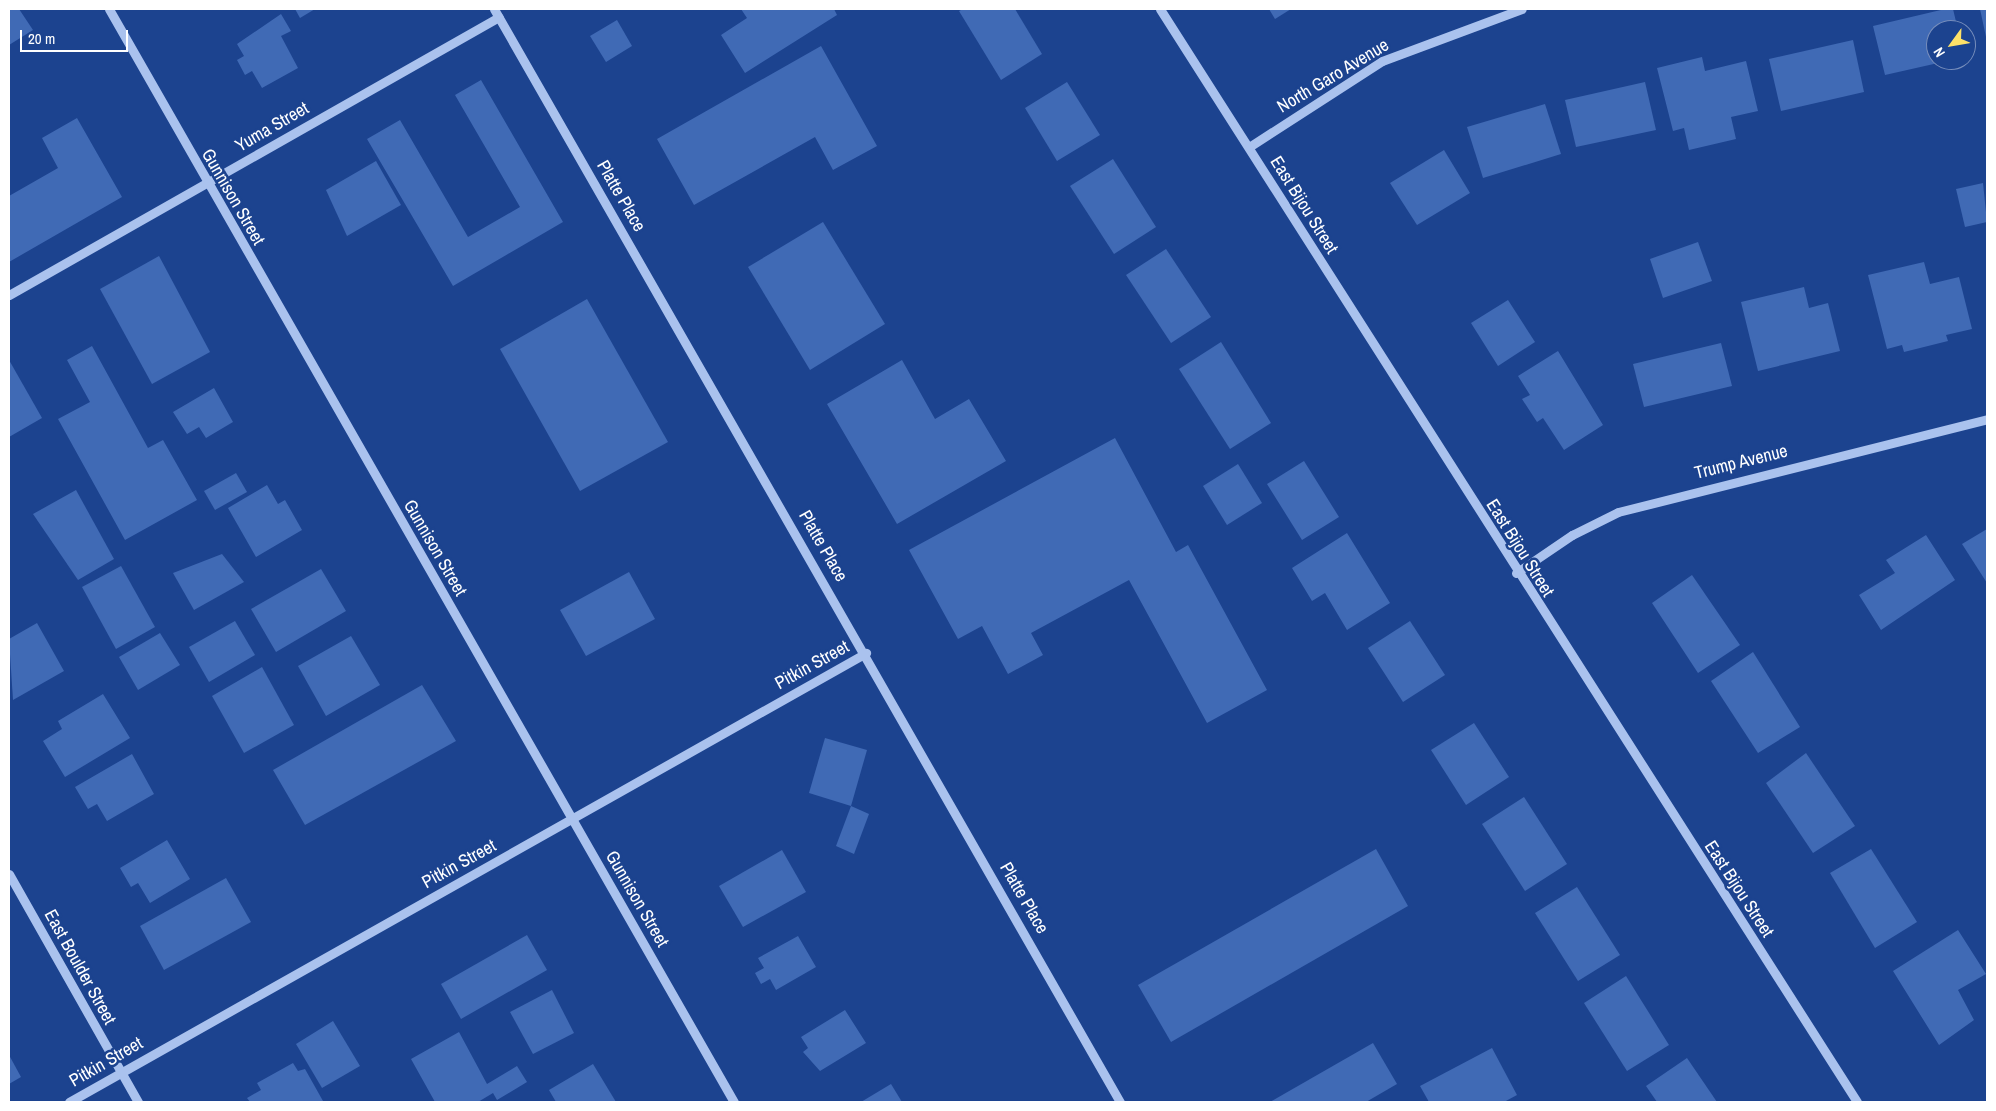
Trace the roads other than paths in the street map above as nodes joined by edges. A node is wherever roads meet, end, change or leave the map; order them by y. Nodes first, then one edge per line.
1 (109, 9) edge
2 (1160, 9) edge
3 (1522, 9) edge
4 (496, 13) edge
5 (1249, 147) junction
6 (206, 184) junction
7 (9, 295) edge
8 (1987, 419) edge
9 (1516, 572) junction
10 (866, 653) junction
11 (573, 818) junction
12 (9, 874) edge
13 (121, 1072) junction
14 (69, 1102) edge
15 (138, 1102) edge
16 (734, 1102) edge
17 (1120, 1102) edge
18 (1857, 1102) edge

1 - 6 street, Gunnison Street
2 - 5 street, East Bijou Street
3 - 5 street, North Garo Avenue
4 - 6 street, Yuma Street
4 - 10 street, Platte Place
5 - 9 street, East Bijou Street
6 - 7 street, Yuma Street
6 - 11 street, Gunnison Street
8 - 9 street, Trump Avenue
9 - 18 street, East Bijou Street
10 - 11 street, Pitkin Street
10 - 17 street, Platte Place
11 - 13 street, Pitkin Street
11 - 16 street, Gunnison Street
12 - 13 street, East Boulder Street
13 - 14 street, Pitkin Street
13 - 15 street, East Boulder Street

